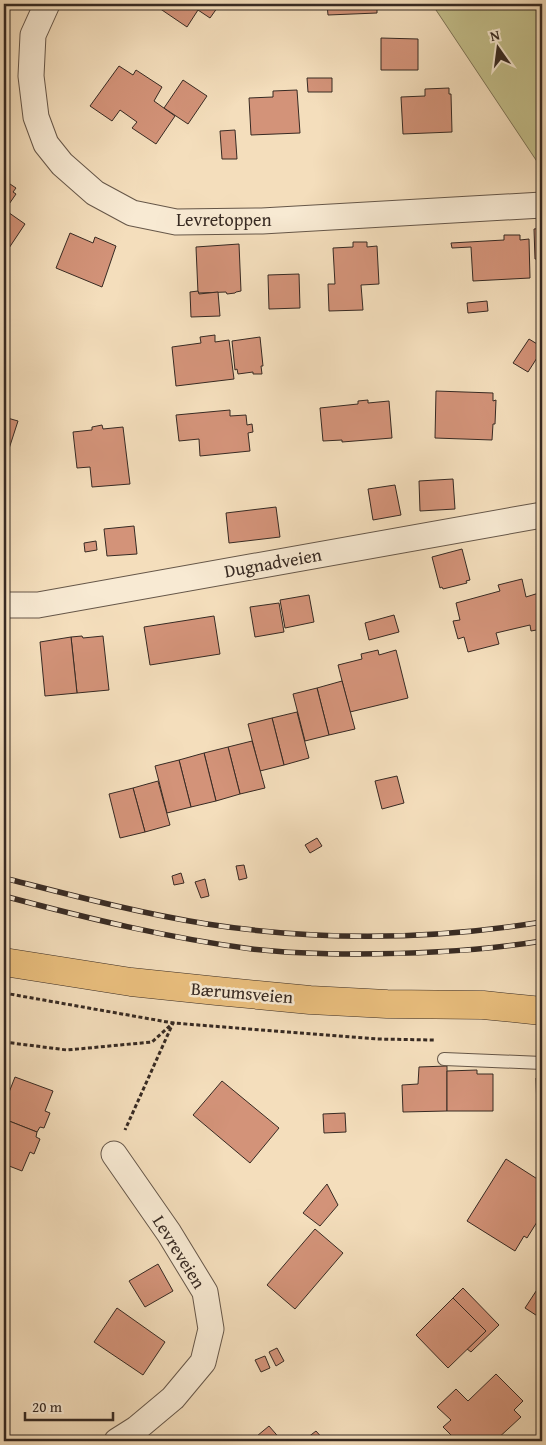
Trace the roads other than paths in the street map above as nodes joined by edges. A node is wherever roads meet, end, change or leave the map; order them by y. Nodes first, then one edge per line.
1 (47, 4) edge
2 (542, 205) edge
3 (542, 515) edge
4 (4, 605) edge
5 (4, 962) edge
6 (542, 992) edge
7 (483, 1005) junction
8 (542, 1011) edge
9 (444, 1059) dead end
10 (542, 1063) edge
11 (114, 1154) road end
12 (117, 1441) edge

1 - 2 street, Levretoppen
3 - 4 street, Dugnadveien
5 - 7 main road, Bærumsveien
6 - 7 main road, Bærumsveien
7 - 8 main road, Bærumsveien
9 - 10 lane
11 - 12 street, Levreveien

